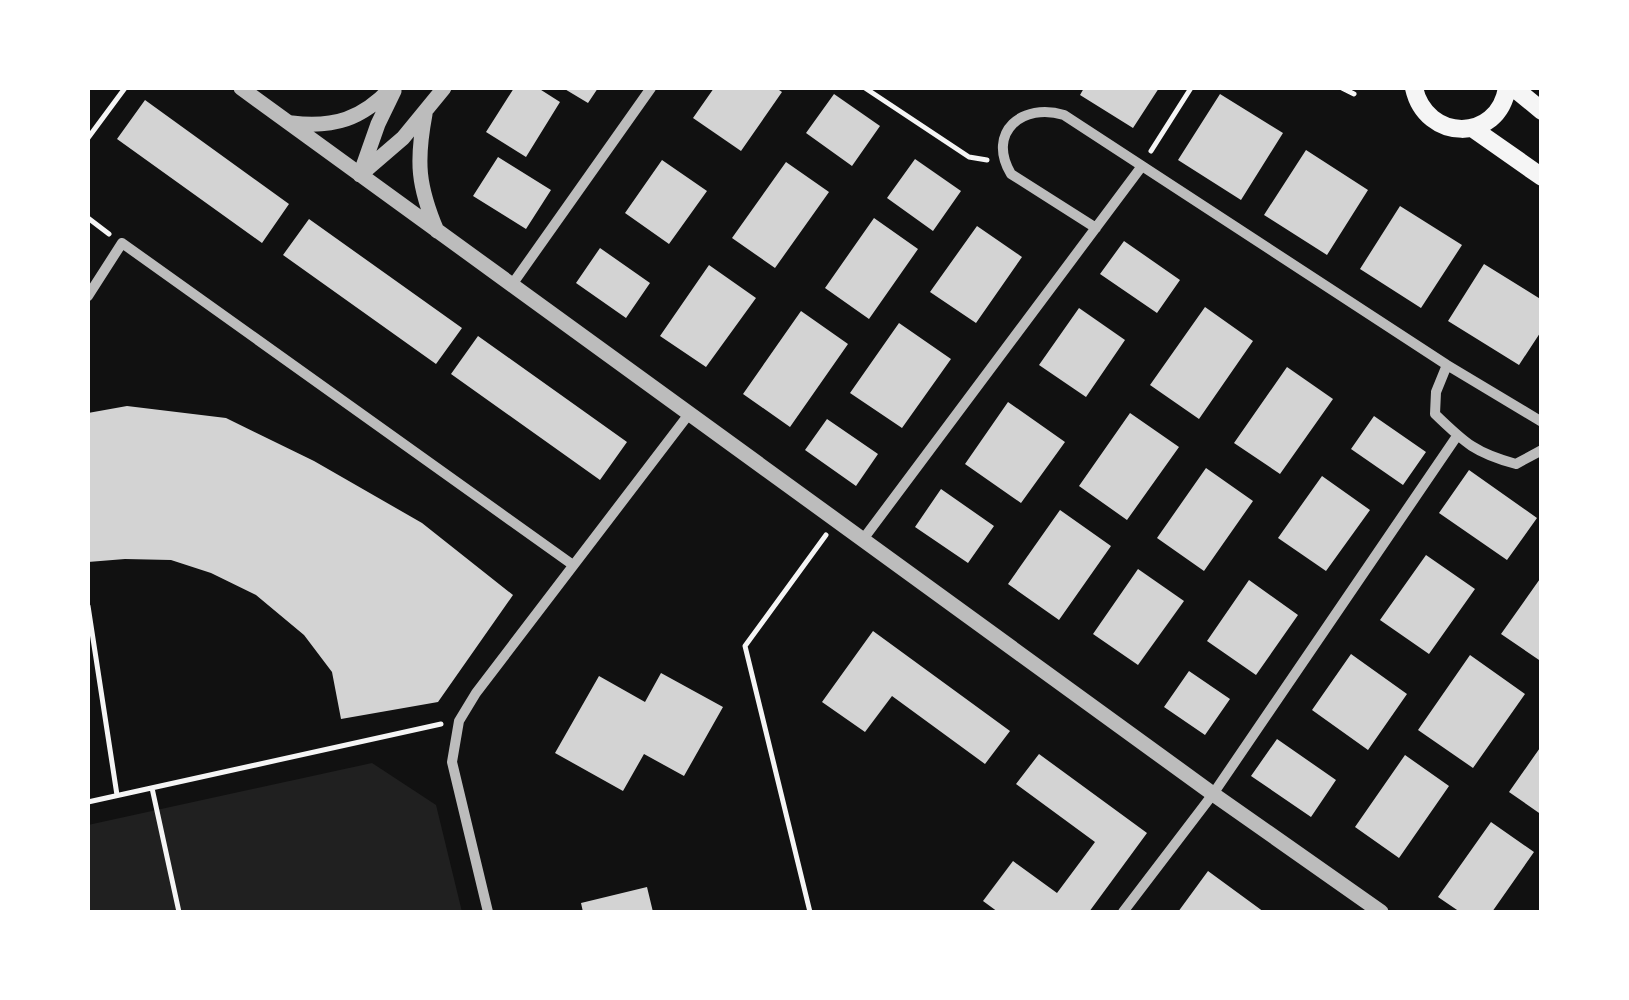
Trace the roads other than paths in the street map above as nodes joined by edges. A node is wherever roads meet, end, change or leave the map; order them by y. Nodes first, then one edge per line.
1 (240, 88) edge
2 (394, 88) edge
3 (444, 88) edge
4 (650, 88) edge
5 (1413, 88) edge
6 (1511, 88) edge
7 (1542, 111) edge
8 (425, 114) junction
9 (288, 122) junction
10 (1472, 128) junction
11 (1142, 166) junction
12 (360, 175) junction
13 (1542, 176) edge
14 (1096, 228) junction
15 (438, 232) junction
16 (511, 286) junction
17 (88, 296) edge
18 (1447, 365) junction
19 (689, 414) junction
20 (1542, 422) edge
21 (1457, 436) junction
22 (1542, 450) edge
23 (864, 538) junction
24 (573, 566) junction
25 (1213, 794) junction
26 (488, 912) edge
27 (1124, 912) edge
28 (1381, 912) edge

1 - 9 street
2 - 9 street
2 - 12 street
3 - 8 street
4 - 16 street
5 - 10 main road
6 - 7 main road
6 - 10 main road
8 - 12 street
8 - 15 street
9 - 12 street
10 - 13 main road
11 - 14 street
11 - 14 street
11 - 18 street
12 - 15 street
14 - 23 street
15 - 16 street
16 - 19 street
17 - 24 street
18 - 20 street
18 - 21 street
19 - 23 street
19 - 24 street
21 - 22 street
21 - 25 street
23 - 25 street
24 - 26 street
25 - 27 street
25 - 28 street

